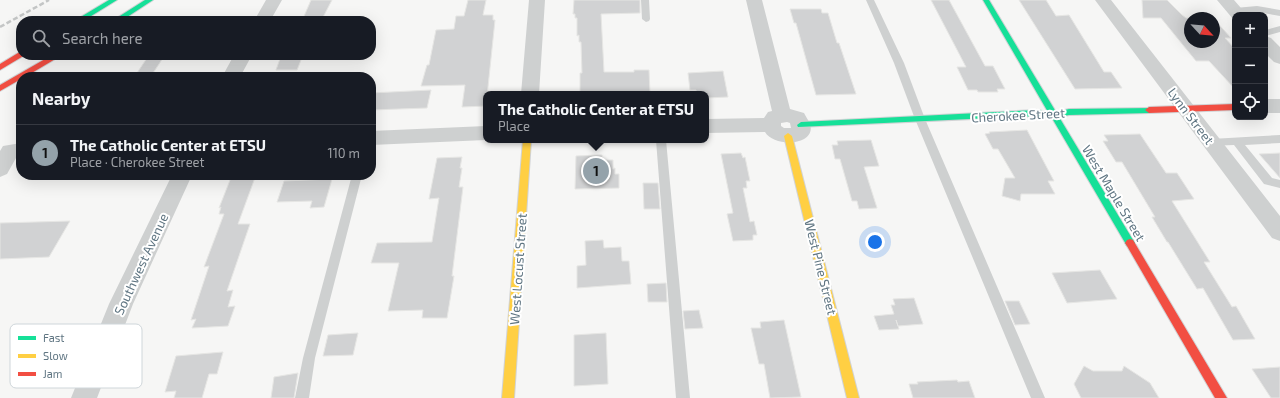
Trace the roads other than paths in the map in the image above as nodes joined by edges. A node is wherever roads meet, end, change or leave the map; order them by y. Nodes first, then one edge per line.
1 (114, 0) edge
2 (150, 0) edge
3 (274, 0) edge
4 (537, 0) edge
5 (645, 0) edge
6 (754, 0) edge
7 (870, 0) edge
8 (986, 0) edge
9 (1103, 0) edge
10 (1233, 9) edge
11 (1280, 13) edge
12 (87, 16) edge
13 (124, 16) edge
14 (265, 16) edge
15 (646, 19) dead end
16 (1280, 29) edge
17 (1268, 32) edge
18 (1268, 45) edge
19 (16, 58) edge
20 (1280, 58) edge
21 (49, 60) edge
22 (240, 60) edge
23 (0, 67) edge
24 (28, 72) edge
25 (234, 72) edge
26 (16, 79) edge
27 (0, 88) edge
28 (530, 91) edge
29 (1268, 106) edge
30 (1280, 106) edge
31 (1232, 107) edge
32 (1185, 109) junction
33 (1053, 115) junction
34 (920, 119) junction
35 (776, 120) junction
36 (709, 126) edge
37 (795, 131) junction
38 (483, 133) edge
39 (376, 138) edge
40 (1280, 139) edge
41 (1236, 142) junction
42 (527, 143) edge
43 (661, 143) edge
44 (1212, 143) junction
45 (10, 151) edge
46 (0, 169) edge
47 (180, 180) edge
48 (355, 180) edge
49 (1280, 184) edge
50 (1280, 232) edge
51 (113, 324) edge
52 (88, 388) edge
53 (84, 398) edge
54 (302, 398) edge
55 (508, 398) edge
56 (684, 398) edge
57 (853, 398) edge
58 (1038, 398) edge
59 (1221, 398) edge

1 - 12 main road
2 - 13 main road
3 - 14 street
4 - 28 street
5 - 15 lane
6 - 35 street
7 - 34 lane
8 - 33 main road, West Maple Street
9 - 32 street, Lynn Street
10 - 11 lane
16 - 17 lane
18 - 20 street
19 - 23 main road
21 - 24 main road
22 - 25 street
26 - 27 main road
29 - 30 street
31 - 32 main road, Cherokee Street
32 - 33 main road, Cherokee Street
32 - 44 street, Lynn Street
33 - 34 main road, Cherokee Street
33 - 59 main road, West Maple Street
34 - 37 main road, Cherokee Street
34 - 58 lane
35 - 36 street
35 - 37 street
37 - 57 main road, West Pine Street
38 - 39 street
40 - 41 lane
41 - 44 lane
41 - 49 lane
42 - 55 main road, West Locust Street
43 - 56 lane
44 - 50 street, Lynn Street
45 - 46 street
47 - 51 street, Southwest Avenue
48 - 54 lane
52 - 53 street, Southwest Avenue

